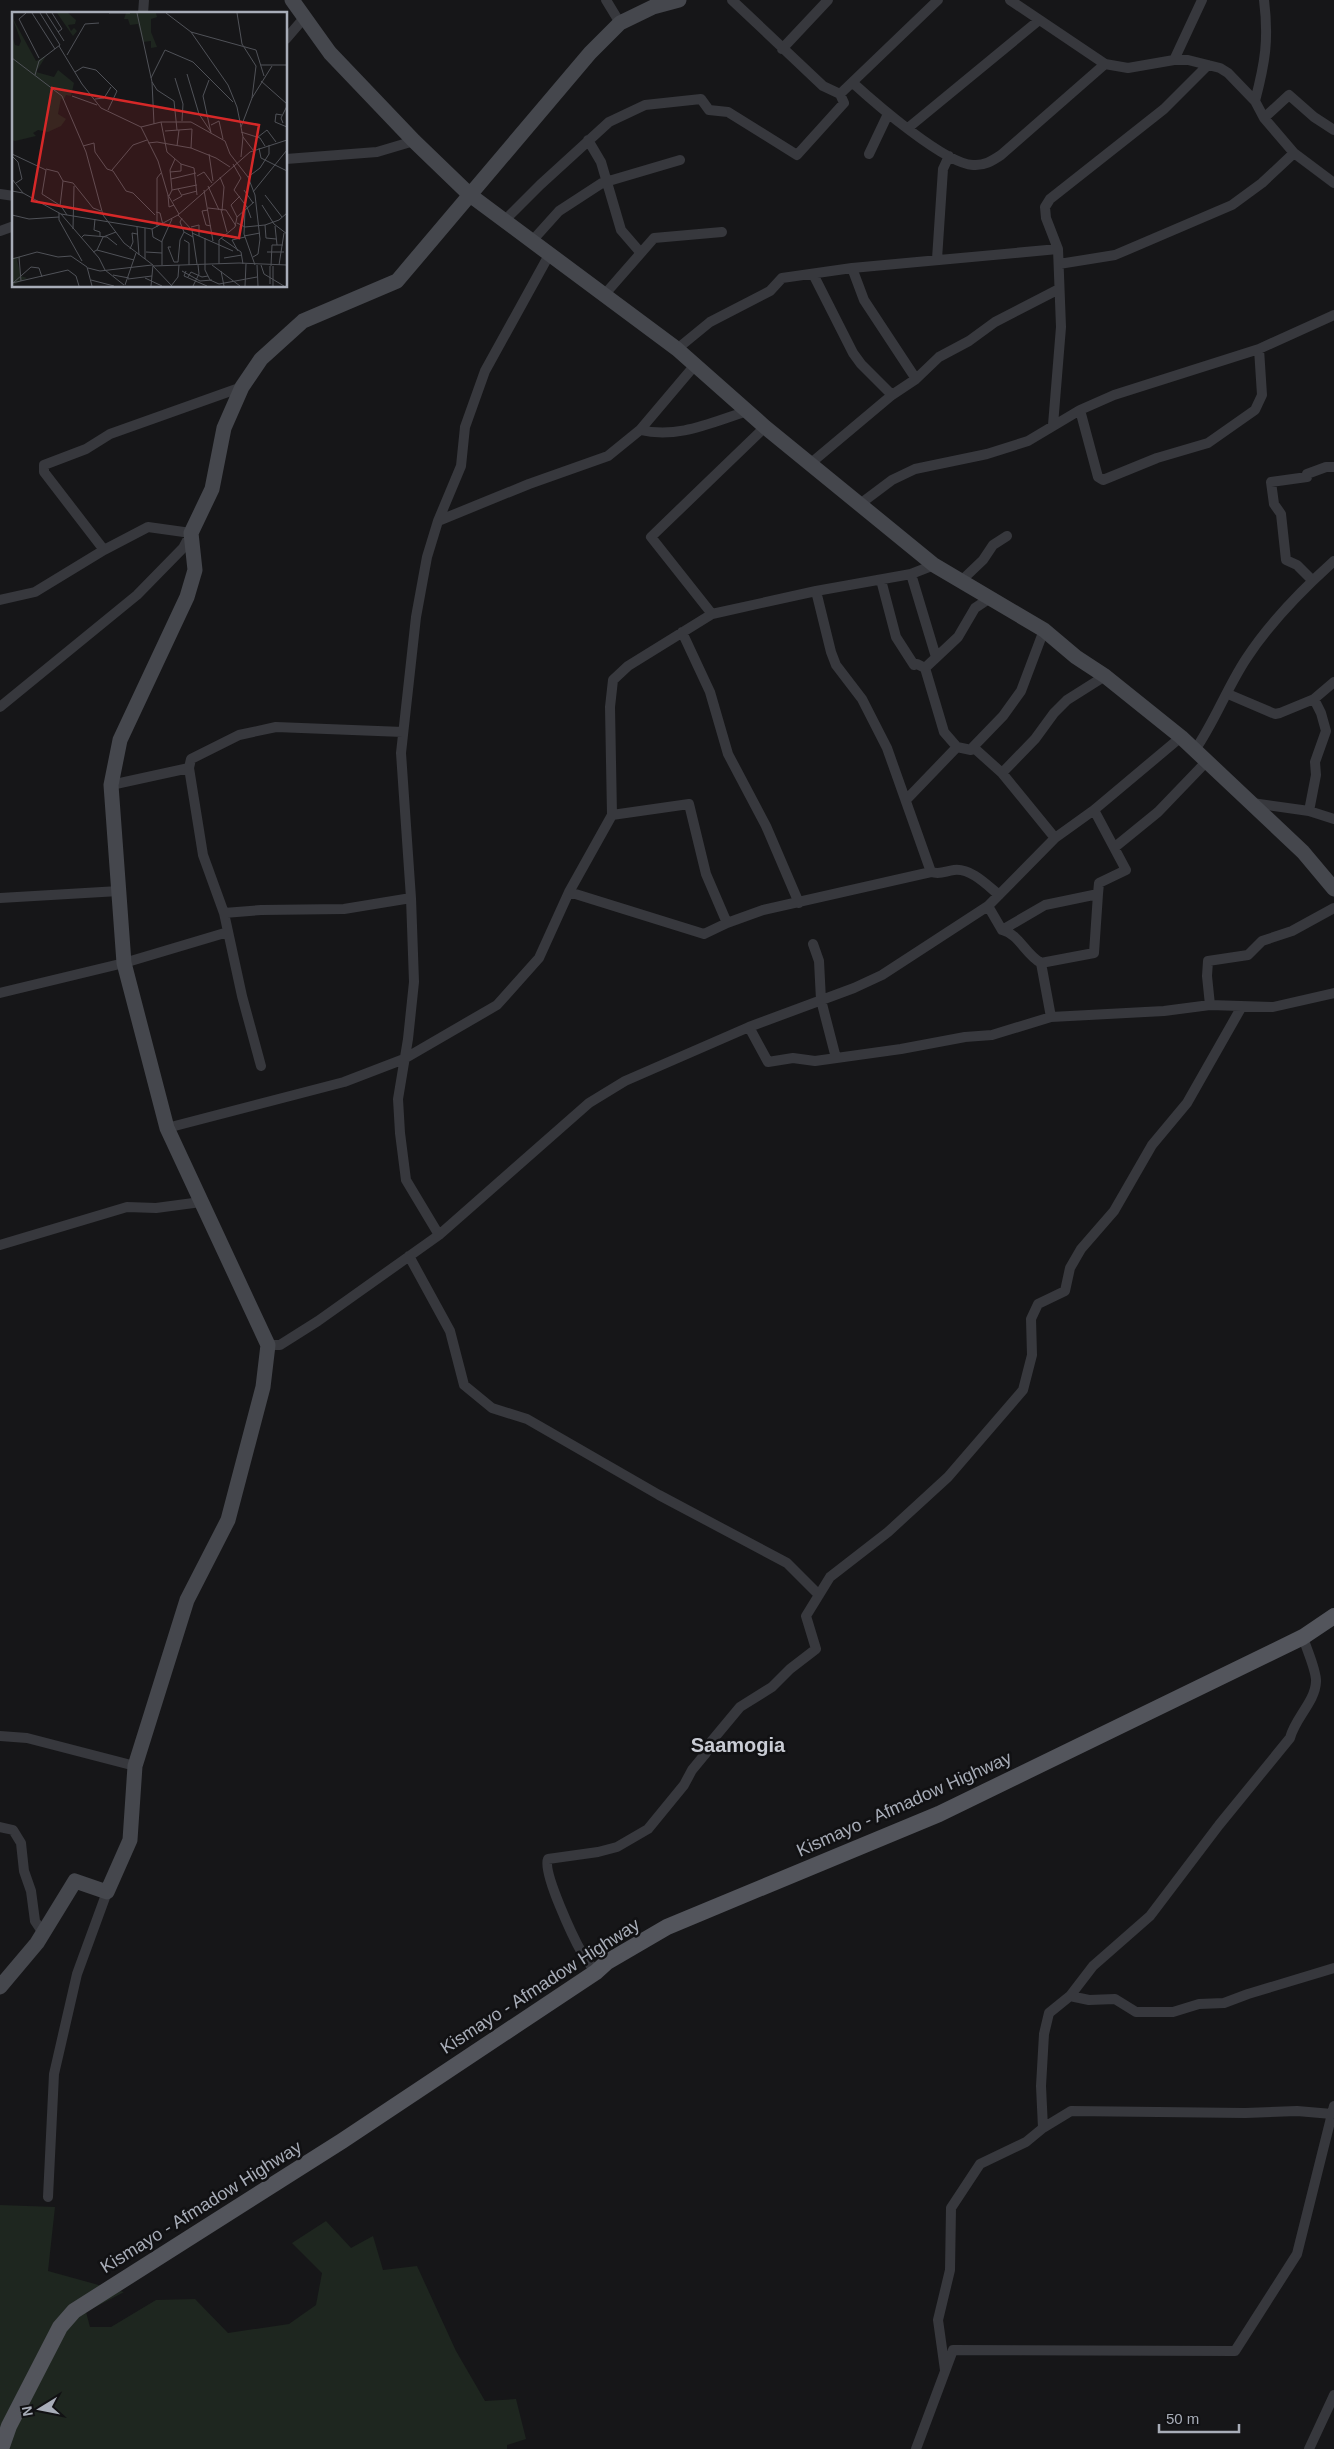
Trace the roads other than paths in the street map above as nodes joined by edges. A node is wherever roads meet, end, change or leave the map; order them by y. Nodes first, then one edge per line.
1 (292, 0) edge
2 (606, 0) edge
3 (679, 0) edge
4 (732, 0) edge
5 (828, 0) edge
6 (938, 0) edge
7 (1010, 0) edge
8 (1202, 0) edge
9 (1264, 0) edge
10 (304, 18) junction
11 (1038, 21) junction
12 (620, 23) junction
13 (288, 37) edge
14 (782, 49) junction
15 (1174, 60) junction
16 (1105, 64) junction
17 (1208, 65) junction
18 (854, 82) junction
19 (840, 94) junction
20 (1255, 101) junction
21 (888, 114) junction
22 (1264, 118) junction
23 (908, 128) junction
24 (1334, 130) edge
25 (588, 140) junction
26 (414, 141) junction
27 (1294, 153) junction
28 (868, 154) dead end
29 (949, 156) junction
30 (288, 159) edge
31 (680, 160) dead end
32 (608, 181) junction
33 (1334, 183) edge
34 (470, 195) junction
35 (504, 221) junction
36 (12, 227) edge
37 (0, 231) edge
38 (722, 232) dead end
39 (532, 241) junction
40 (1058, 249) junction
41 (640, 252) junction
42 (549, 255) junction
43 (937, 259) junction
44 (1059, 264) junction
45 (852, 268) junction
46 (813, 274) junction
47 (1059, 289) junction
48 (605, 294) junction
49 (1334, 315) edge
50 (677, 349) junction
51 (1260, 349) junction
52 (695, 365) junction
53 (916, 379) junction
54 (242, 387) junction
55 (892, 395) junction
56 (1080, 410) junction
57 (748, 411) junction
58 (1053, 425) junction
59 (765, 427) junction
60 (640, 430) junction
61 (811, 463) junction
62 (1334, 467) edge
63 (860, 504) junction
64 (438, 521) junction
65 (190, 533) junction
66 (1008, 536) dead end
67 (104, 550) junction
68 (1334, 561) edge
69 (934, 565) junction
70 (911, 574) junction
71 (881, 580) junction
72 (1312, 580) junction
73 (961, 581) junction
74 (816, 591) junction
75 (990, 598) junction
76 (0, 600) edge
77 (712, 614) junction
78 (1044, 630) junction
79 (682, 632) junction
80 (936, 657) junction
81 (924, 668) junction
82 (1105, 676) junction
83 (1334, 682) edge
84 (1228, 694) junction
85 (1314, 699) junction
86 (0, 708) edge
87 (403, 732) junction
88 (1181, 737) junction
89 (957, 746) junction
90 (973, 746) junction
91 (1195, 750) junction
92 (1207, 761) junction
93 (189, 768) junction
94 (1002, 773) junction
95 (111, 785) junction
96 (906, 800) junction
97 (1252, 803) junction
98 (1094, 810) junction
99 (1309, 811) junction
100 (612, 815) junction
101 (1334, 819) edge
102 (1055, 838) junction
103 (1115, 847) junction
104 (931, 872) junction
105 (1334, 889) edge
106 (119, 891) junction
107 (569, 892) junction
108 (1098, 894) junction
109 (999, 895) junction
110 (0, 898) edge
111 (411, 898) junction
112 (799, 903) junction
113 (988, 906) junction
114 (1334, 908) edge
115 (224, 913) junction
116 (727, 923) junction
117 (1002, 930) junction
118 (228, 932) junction
119 (813, 944) dead end
120 (124, 962) junction
121 (1040, 963) junction
122 (0, 993) edge
123 (1334, 993) edge
124 (821, 1000) junction
125 (1210, 1005) junction
126 (1241, 1008) junction
127 (1051, 1017) junction
128 (749, 1027) junction
129 (836, 1058) junction
130 (404, 1059) junction
131 (261, 1066) dead end
132 (167, 1128) junction
133 (201, 1202) junction
134 (440, 1235) junction
135 (0, 1245) edge
136 (409, 1256) junction
137 (268, 1345) junction
138 (820, 1595) junction
139 (1334, 1616) edge
140 (1303, 1637) junction
141 (0, 1736) edge
142 (135, 1766) junction
143 (0, 1827) edge
144 (107, 1892) junction
145 (42, 1934) junction
146 (1334, 1968) edge
147 (596, 1972) junction
148 (0, 1987) edge
149 (1070, 1996) junction
150 (1333, 2110) edge
151 (1042, 2128) junction
152 (48, 2197) dead end
153 (945, 2370) junction
154 (1334, 2395) edge
155 (1, 2449) edge
156 (916, 2449) edge
157 (1309, 2449) edge

1 - 10 street
2 - 12 street
3 - 12 street
4 - 14 street
5 - 14 street
6 - 18 street
7 - 11 street
8 - 15 street
9 - 20 street
10 - 13 street
10 - 26 street
11 - 16 street
11 - 23 street
12 - 34 street
14 - 19 street
15 - 16 street
15 - 17 street
16 - 29 street
17 - 20 street
17 - 40 street
18 - 19 street
18 - 21 street
19 - 25 street
20 - 22 street
21 - 23 street
21 - 28 street
22 - 24 street
22 - 27 street
23 - 29 street
25 - 32 street
25 - 35 street
26 - 30 street
26 - 34 street
27 - 33 street
27 - 44 street
29 - 43 street
31 - 32 street
32 - 39 street
32 - 41 street
34 - 35 street
34 - 54 street
35 - 39 street
36 - 37 street
38 - 41 street
39 - 42 street
40 - 43 street
40 - 44 street
41 - 48 street
42 - 48 street
42 - 64 street
43 - 45 street
44 - 47 street
45 - 46 street
45 - 53 street
46 - 50 street
46 - 55 street
47 - 53 street
47 - 58 street
48 - 50 street
49 - 51 street
50 - 52 street
51 - 56 street
51 - 56 street
52 - 57 street
52 - 60 street
53 - 55 street
54 - 65 street
54 - 67 street
55 - 61 street
56 - 58 street
57 - 59 street
57 - 60 street
58 - 63 street
59 - 61 street
59 - 77 street
60 - 64 street
61 - 63 street
62 - 72 street
63 - 69 street
64 - 87 street
65 - 67 street
65 - 86 street
65 - 95 street
66 - 73 street
67 - 76 street
68 - 72 street
69 - 70 street
69 - 73 street
70 - 71 street
70 - 80 street
71 - 74 street
71 - 81 street
72 - 84 street
73 - 75 street
74 - 77 street
74 - 96 street
75 - 78 street
75 - 80 street
77 - 79 street
78 - 82 street
78 - 90 street
79 - 100 street
79 - 112 street
80 - 81 street
81 - 89 street
82 - 88 street
82 - 94 street
83 - 85 street
84 - 85 street
84 - 91 street
85 - 99 street
87 - 93 street
87 - 111 street
88 - 91 street
88 - 98 street
89 - 90 street
89 - 96 street
90 - 94 street
91 - 92 street
92 - 97 street
92 - 103 street
93 - 95 street
93 - 115 street
94 - 102 street
95 - 106 street
96 - 104 street
97 - 99 street
97 - 105 street
98 - 102 street
98 - 103 street
99 - 101 street
100 - 107 street
100 - 116 street
102 - 109 street
103 - 108 street
104 - 109 street
104 - 112 street
106 - 110 street
106 - 120 street
107 - 116 street
107 - 130 street
108 - 117 street
108 - 121 street
109 - 113 street
111 - 115 street
111 - 130 street
112 - 116 street
113 - 117 street
113 - 124 street
114 - 125 street
115 - 118 street
117 - 121 street
118 - 120 street
118 - 131 street
119 - 124 street
120 - 122 street
120 - 132 street
121 - 127 street
123 - 126 street
124 - 128 street
124 - 129 street
125 - 126 street
125 - 127 street
126 - 138 street
127 - 129 street
128 - 129 street
128 - 134 street
130 - 132 street
130 - 134 street
132 - 133 street
133 - 135 street
133 - 137 street
134 - 136 street
136 - 137 street
136 - 138 street
137 - 142 street
138 - 147 street
139 - 140 main road, Kismayo - Afmadow Highway
140 - 147 main road, Kismayo - Afmadow Highway
140 - 149 street
141 - 142 street
142 - 144 street
143 - 145 street
144 - 145 street
144 - 152 street
145 - 148 street
146 - 149 street
147 - 155 main road, Kismayo - Afmadow Highway
149 - 151 street
150 - 151 street
150 - 153 street
151 - 153 street
153 - 156 street
154 - 157 street

